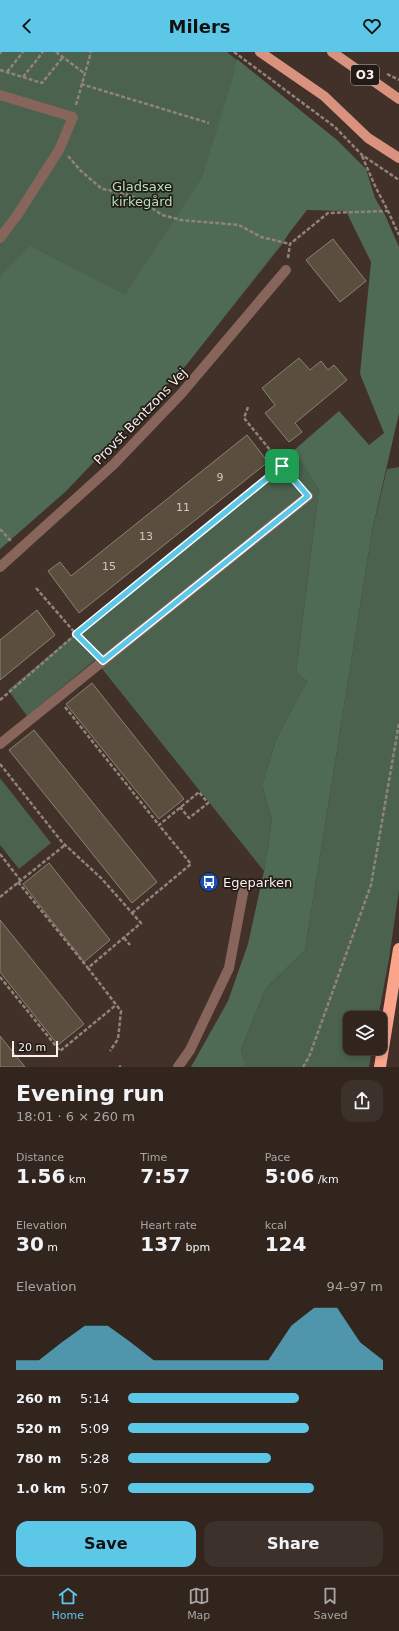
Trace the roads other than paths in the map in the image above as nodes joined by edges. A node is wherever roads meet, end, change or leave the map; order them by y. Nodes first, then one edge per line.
1 (260, 52) edge
2 (332, 52) edge
3 (0, 95) edge
4 (399, 99) edge
5 (399, 158) edge
6 (0, 238) edge
7 (286, 270) road end
8 (308, 496) road end
9 (0, 567) edge
10 (0, 744) edge
11 (244, 888) dead end
12 (399, 949) edge
13 (178, 1067) edge
14 (380, 1067) edge

1 - 5 main road
2 - 4 main road, O3
3 - 6 street
7 - 9 street, Provst Bentzons Vej
8 - 10 street
11 - 13 street
12 - 14 highway

